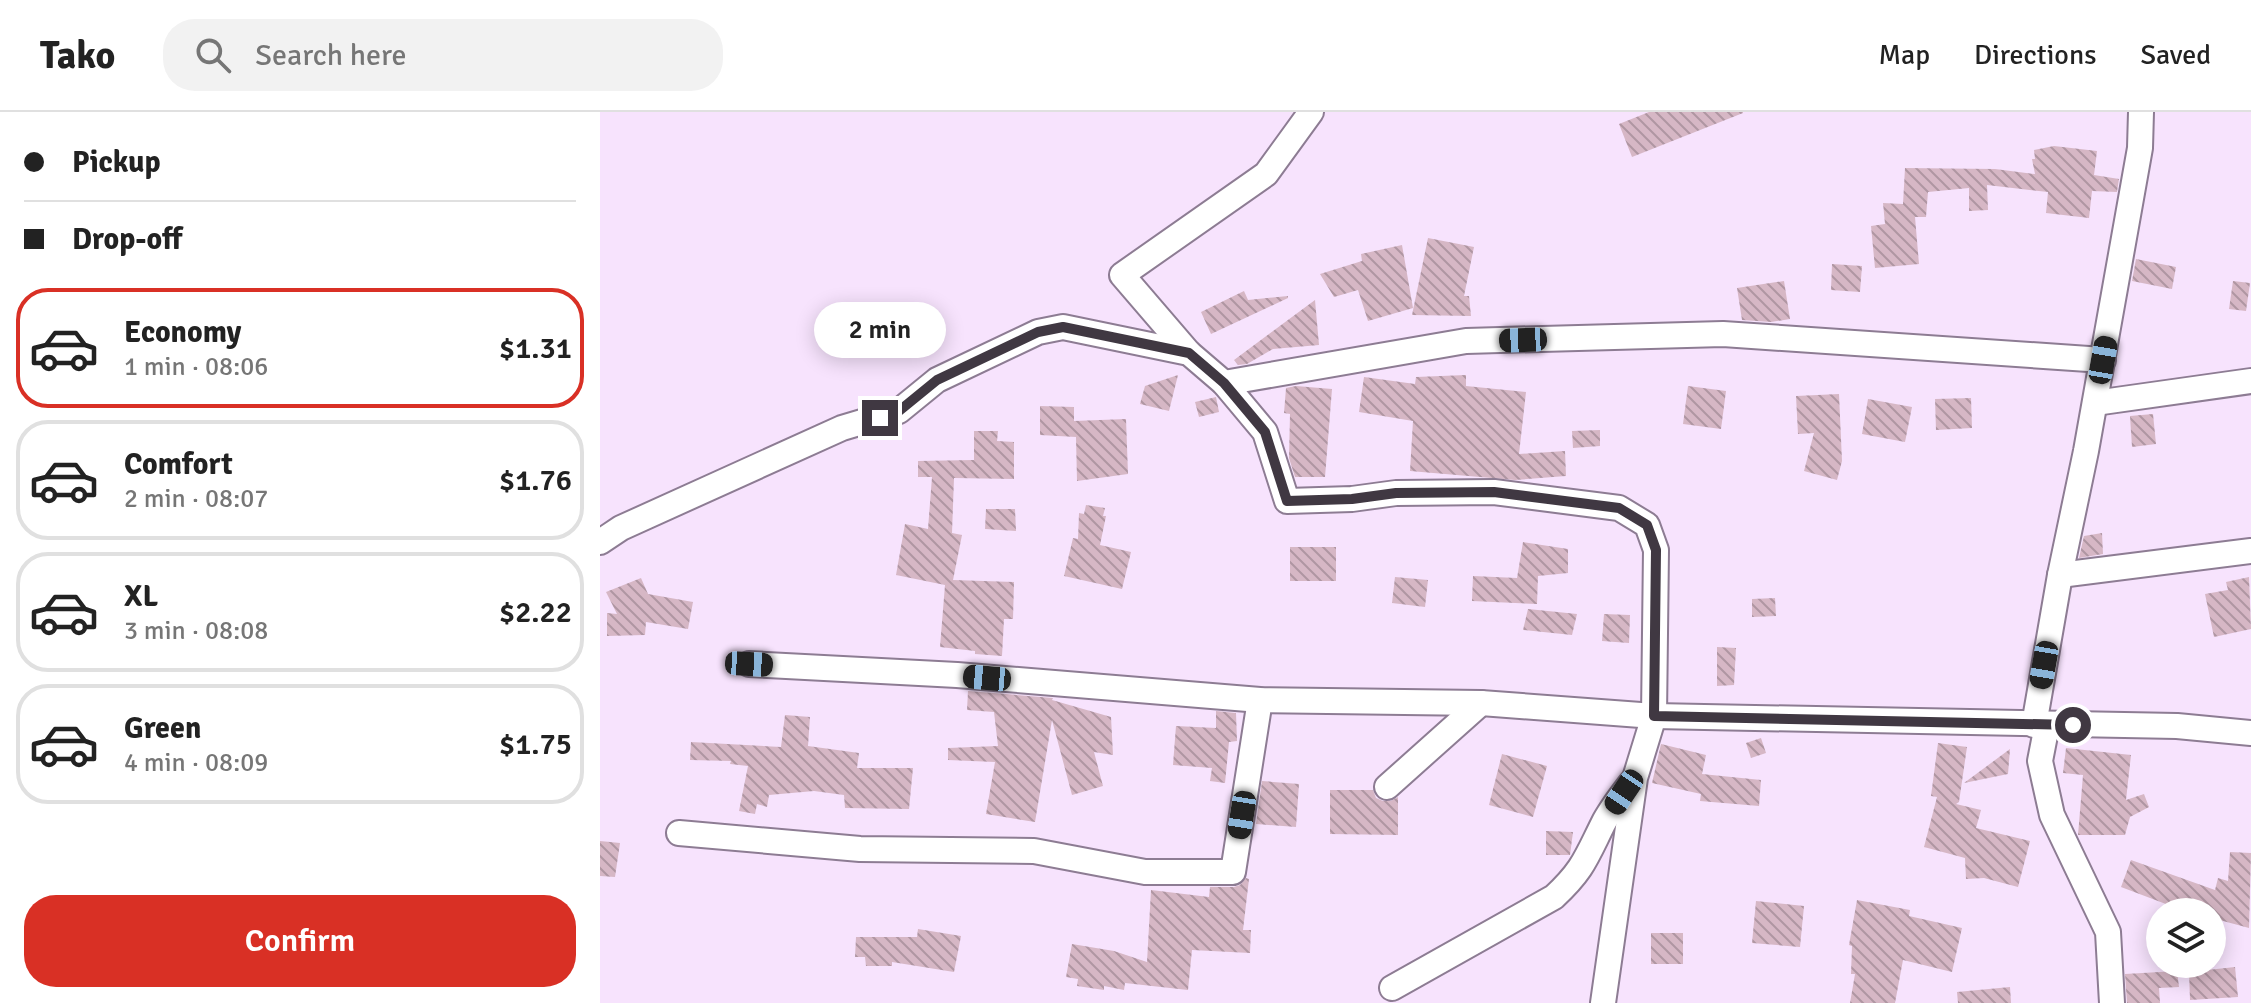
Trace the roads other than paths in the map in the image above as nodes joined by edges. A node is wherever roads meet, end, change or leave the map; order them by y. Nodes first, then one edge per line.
1 (1311, 112) edge
2 (2141, 112) edge
3 (1189, 353) junction
4 (2103, 360) junction
5 (2251, 381) edge
6 (1224, 383) junction
7 (2095, 403) junction
8 (600, 542) edge
9 (2251, 551) edge
10 (2060, 575) junction
11 (749, 664) dead end
12 (1260, 700) junction
13 (1481, 703) junction
14 (1654, 716) junction
15 (2040, 725) junction
16 (2251, 733) edge
17 (1635, 778) junction
18 (1387, 787) dead end
19 (679, 833) dead end
20 (1392, 988) dead end
21 (1603, 1003) edge
22 (2112, 1003) edge

1 - 3 street
2 - 4 street
3 - 6 street
3 - 8 street
4 - 6 street
4 - 7 street
5 - 7 street
6 - 14 street
7 - 10 street
9 - 10 street
10 - 15 street
11 - 12 street
12 - 13 street
12 - 19 street
13 - 14 street
13 - 18 street
14 - 15 street
14 - 17 street
15 - 16 street
15 - 22 street
17 - 20 street
17 - 21 street

